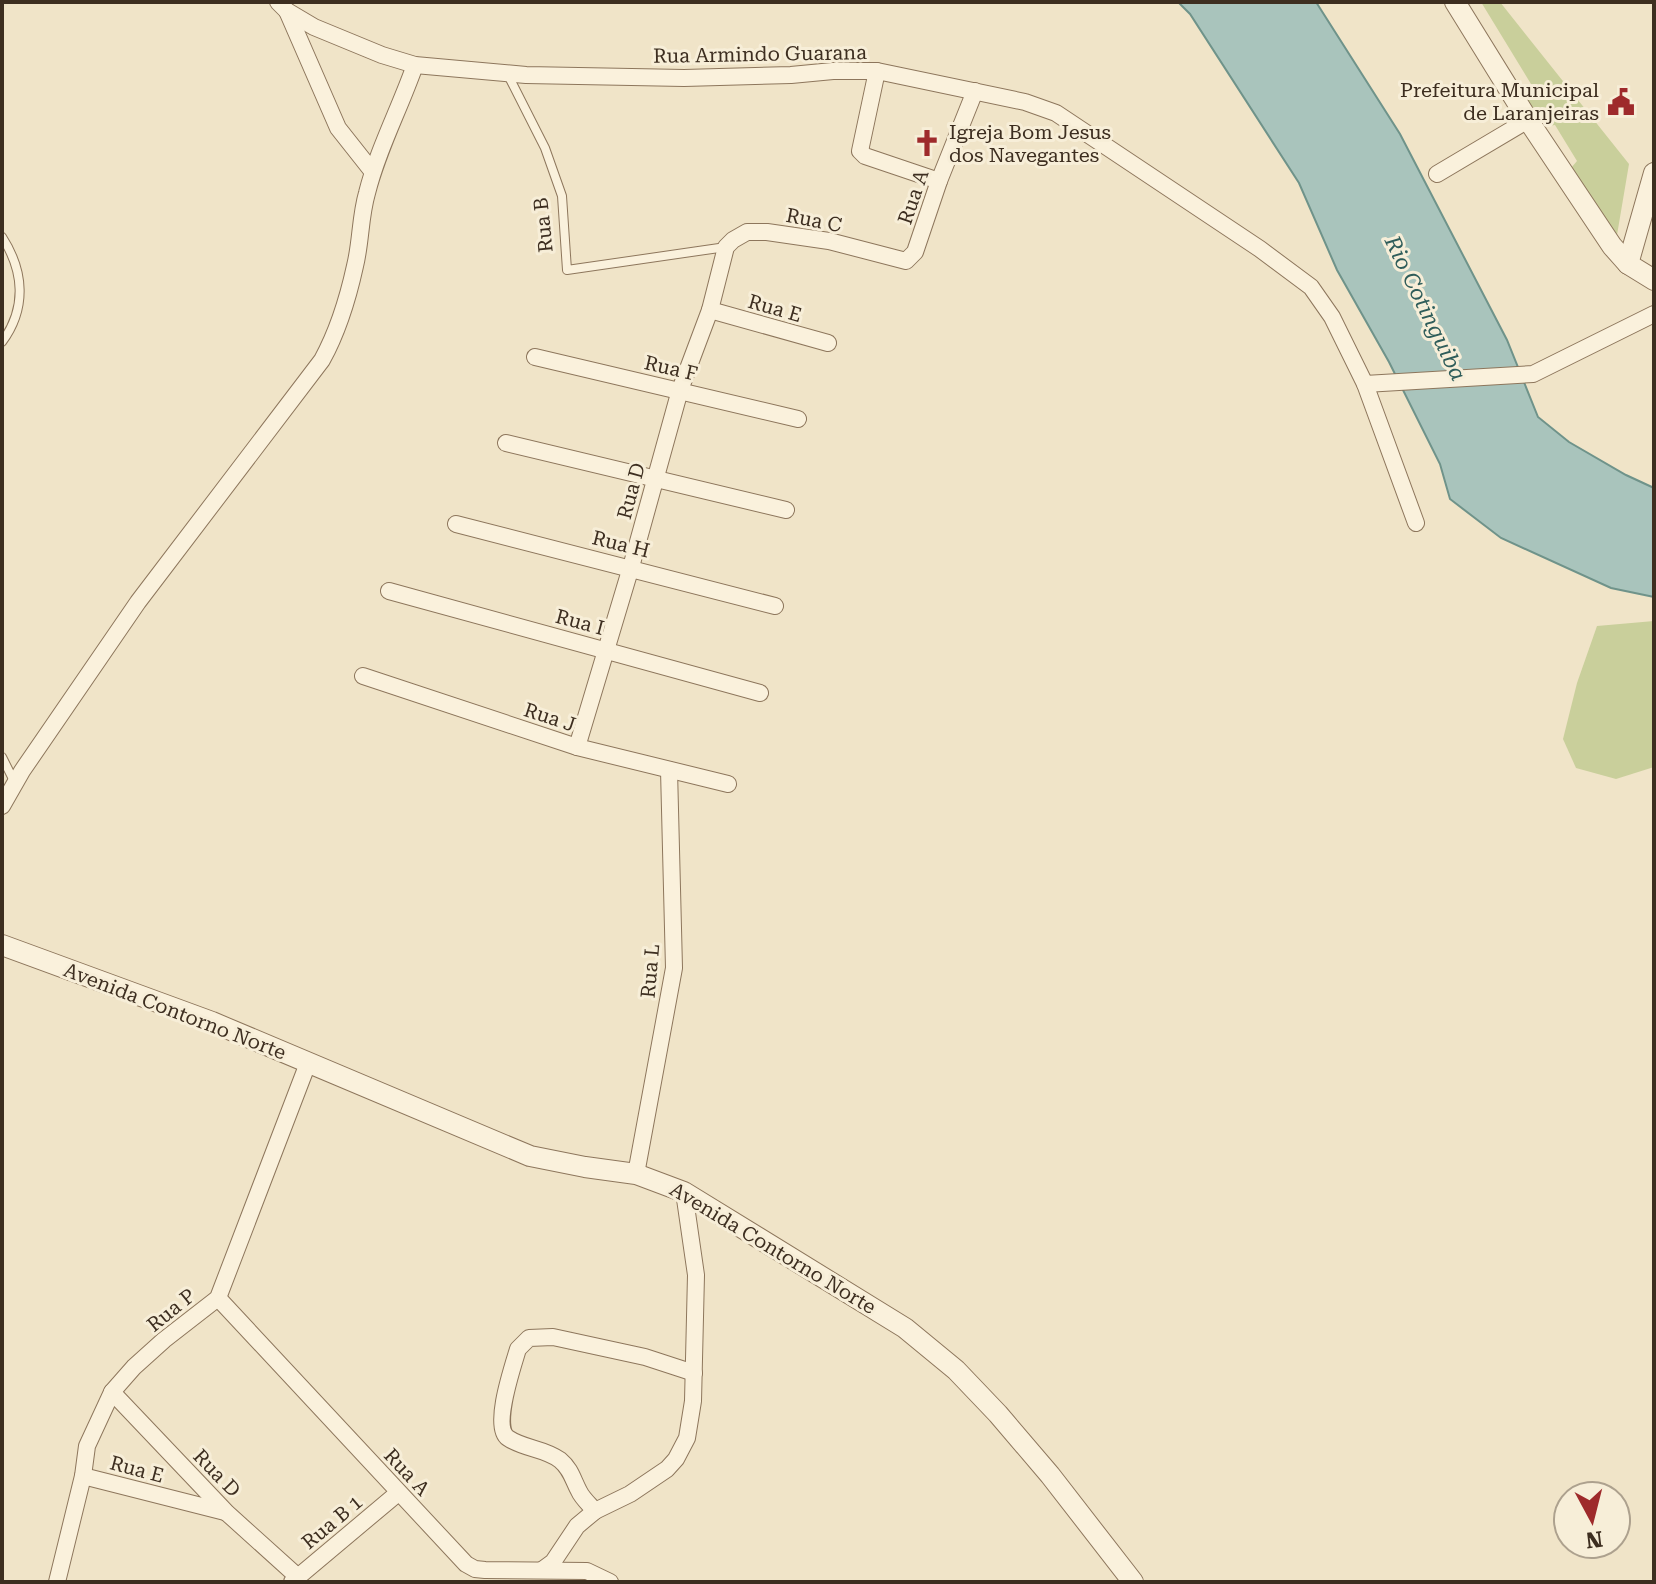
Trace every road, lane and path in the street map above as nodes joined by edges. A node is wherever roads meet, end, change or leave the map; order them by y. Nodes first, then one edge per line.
1 (1455, 2) edge
2 (283, 7) edge
3 (415, 65) junction
4 (877, 71) junction
5 (507, 73) junction
6 (975, 91) junction
7 (1528, 120) junction
8 (372, 171) junction
9 (1654, 173) edge
10 (1437, 174) dead end
11 (939, 181) junction
12 (2, 237) edge
13 (726, 247) junction
14 (898, 260) joint
15 (1628, 264) junction
16 (1654, 280) edge
17 (710, 310) junction
18 (1654, 314) edge
19 (2, 342) edge
20 (828, 343) dead end
21 (535, 357) dead end
22 (1365, 384) junction
23 (680, 390) junction
24 (798, 419) dead end
25 (506, 443) dead end
26 (656, 478) junction
27 (786, 510) dead end
28 (1416, 523) dead end
29 (456, 524) dead end
30 (631, 567) junction
31 (389, 591) dead end
32 (775, 606) dead end
33 (607, 650) junction
34 (363, 676) dead end
35 (760, 693) dead end
36 (577, 747) junction
37 (2, 757) edge
38 (669, 770) junction
39 (15, 783) junction
40 (728, 784) dead end
41 (2, 806) edge
42 (2, 945) edge
43 (308, 1063) junction
44 (636, 1174) junction
45 (684, 1192) junction
46 (218, 1298) junction
47 (694, 1373) junction
48 (112, 1392) junction
49 (83, 1476) junction
50 (398, 1493) junction
51 (595, 1511) junction
52 (227, 1513) junction
53 (510, 1569) junction
54 (542, 1570) junction
55 (295, 1579) edge
56 (57, 1582) edge
57 (495, 1582) edge
58 (610, 1582) edge
59 (1133, 1582) edge

1 - 7 street
2 - 3 street, Rua Armindo Guarana
2 - 8 street
3 - 5 street, Rua Armindo Guarana
3 - 8 street
4 - 5 street, Rua Armindo Guarana
4 - 6 street, Rua Armindo Guarana
4 - 11 street
5 - 13 lane, Rua B
6 - 11 street, Rua A
6 - 22 street, Rua Armindo Guarana
7 - 10 street
7 - 15 street
8 - 39 street
9 - 15 street
11 - 14 street, Rua A
12 - 19 lane
13 - 14 street, Rua C
13 - 17 street, Rua D
15 - 16 street
17 - 20 street, Rua E
17 - 23 street, Rua D
18 - 22 street
21 - 23 street, Rua F
22 - 28 street, Rua Armindo Guarana
23 - 24 street, Rua F
23 - 26 street, Rua D
25 - 26 street
26 - 27 street
26 - 30 street, Rua D
29 - 30 street, Rua H
30 - 32 street, Rua H
30 - 33 street, Rua D
31 - 33 street, Rua I
33 - 35 street, Rua I
33 - 36 street, Rua D
34 - 36 street, Rua J
36 - 38 street, Rua J
37 - 39 lane
38 - 40 street, Rua J
38 - 44 street, Rua L
39 - 41 street
42 - 43 street, Avenida Contorno Norte
43 - 44 street, Avenida Contorno Norte
43 - 46 street, Rua P
44 - 45 street, Avenida Contorno Norte
45 - 47 street
45 - 59 street, Avenida Contorno Norte
46 - 48 street, Rua P
46 - 50 street, Rua A
47 - 51 street
47 - 51 street
48 - 49 street, Rua P
48 - 52 street, Rua D
49 - 52 street, Rua E
49 - 56 street, Rua P
50 - 53 street, Rua A
50 - 55 street, Rua B 1
51 - 54 street
52 - 55 street, Rua D
53 - 54 street, Rua A
53 - 57 street
54 - 58 street, Rua A

